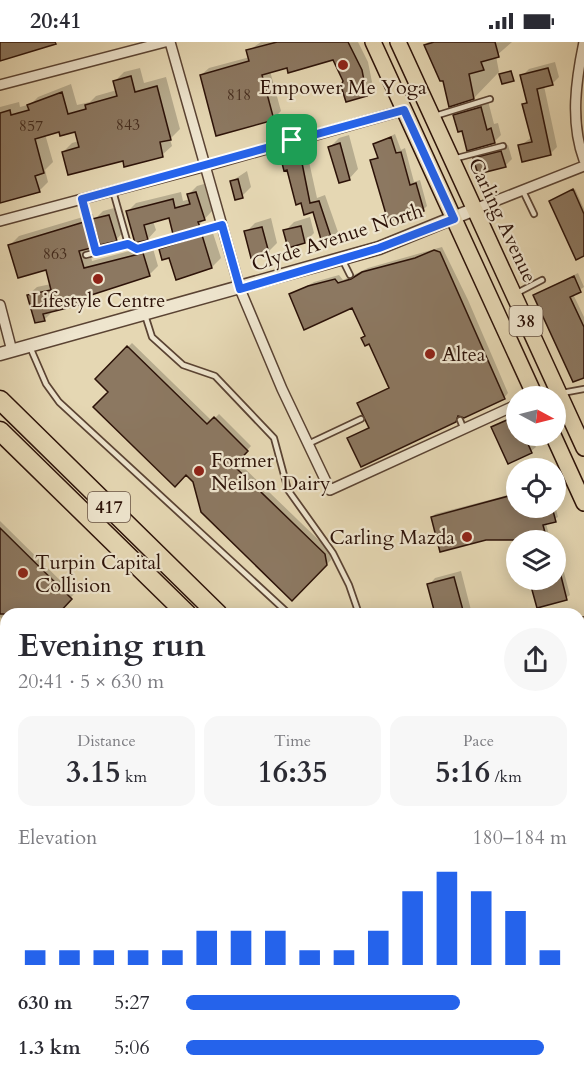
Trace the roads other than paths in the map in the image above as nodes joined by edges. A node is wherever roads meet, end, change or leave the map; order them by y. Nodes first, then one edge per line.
1 (165, 42) edge
2 (170, 42) edge
3 (373, 42) edge
4 (398, 42) edge
5 (584, 42) edge
6 (0, 85) edge
7 (490, 99) dead end
8 (404, 110) junction
9 (433, 117) junction
10 (503, 146) dead end
11 (452, 159) junction
12 (584, 160) edge
13 (206, 166) junction
14 (584, 166) edge
15 (522, 189) junction
16 (113, 191) junction
17 (82, 199) junction
18 (475, 209) junction
19 (534, 214) dead end
20 (454, 219) junction
21 (0, 220) edge
22 (222, 225) junction
23 (128, 244) junction
24 (96, 252) junction
25 (86, 255) dead end
26 (342, 259) junction
27 (350, 275) dead end
28 (542, 280) dead end
29 (240, 289) junction
30 (514, 294) junction
31 (0, 305) edge
32 (145, 315) junction
33 (30, 346) junction
34 (6, 352) edge
35 (530, 386) edge
36 (555, 386) edge
37 (584, 389) edge
38 (566, 393) edge
39 (0, 400) edge
40 (506, 409) edge
41 (566, 409) edge
42 (361, 419) dead end
43 (0, 431) edge
44 (308, 444) junction
45 (558, 446) edge
46 (584, 448) edge
47 (584, 503) edge
48 (181, 608) edge
49 (212, 608) edge
50 (283, 608) edge
51 (357, 608) edge

1 - 6 street
2 - 13 street
3 - 8 main road, 38
4 - 9 main road, Carling Avenue / 38
5 - 12 street
7 - 9 lane
8 - 13 street
8 - 20 main road, 38
9 - 11 main road, Carling Avenue / 38
10 - 11 lane
11 - 18 main road, Carling Avenue / 38
13 - 16 street
13 - 22 street
14 - 15 street
15 - 18 street
15 - 19 lane
16 - 17 street
16 - 23 lane
17 - 21 street
17 - 24 lane
18 - 20 street, Clyde Avenue North
18 - 30 main road, Carling Avenue / 38
20 - 26 street, Clyde Avenue North
20 - 35 main road, 38
22 - 23 lane
22 - 29 street
23 - 24 lane
24 - 25 lane
26 - 27 lane
26 - 29 street, Clyde Avenue North
28 - 30 lane
29 - 32 street, Clyde Avenue North
29 - 44 street
30 - 36 main road, Carling Avenue / 38
31 - 34 street
32 - 33 street, Clyde Avenue North
32 - 51 lane
33 - 34 street, Clyde Avenue North
33 - 50 lane
37 - 38 lane
39 - 49 highway, 417
40 - 44 street
41 - 46 main road, Carling Avenue / 38
42 - 44 lane
43 - 48 highway, 417
45 - 47 main road

